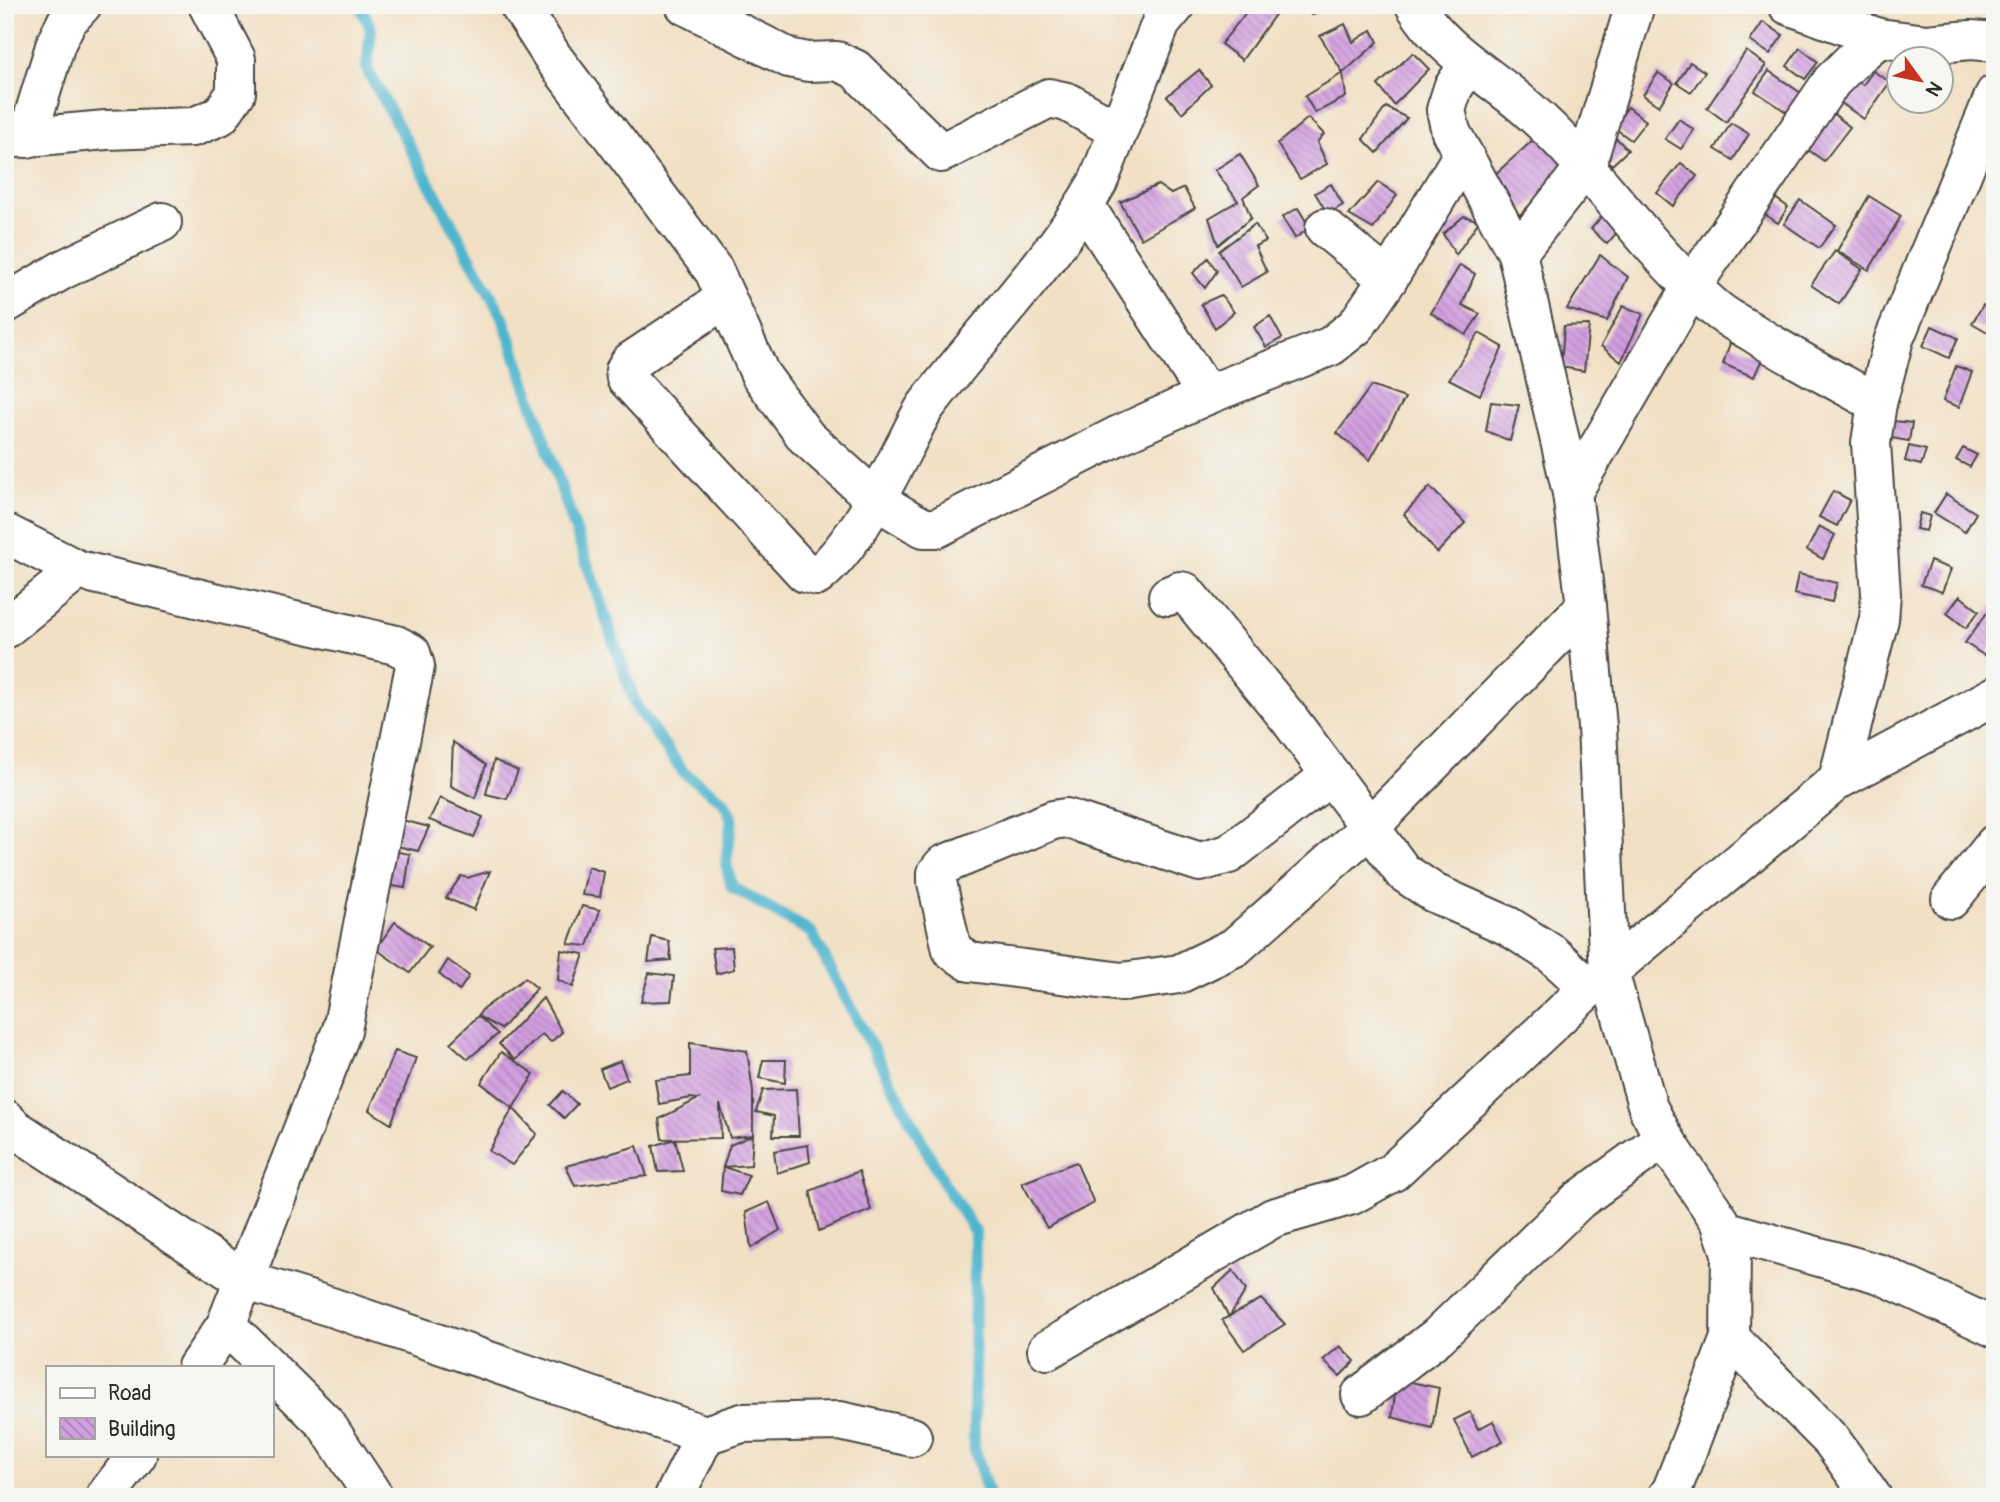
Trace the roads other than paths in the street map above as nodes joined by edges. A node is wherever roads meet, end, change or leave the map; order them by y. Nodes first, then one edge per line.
1 (82, 5) edge
2 (208, 5) edge
3 (519, 5) edge
4 (685, 5) edge
5 (1176, 5) edge
6 (1415, 5) edge
7 (1635, 5) edge
8 (1788, 5) edge
9 (1880, 38) junction
10 (1995, 42) edge
11 (1469, 64) junction
12 (1995, 93) edge
13 (1117, 130) junction
14 (16, 139) edge
15 (1463, 154) junction
16 (1586, 166) junction
17 (1085, 206) junction
18 (162, 222) dead end
19 (1325, 228) dead end
20 (1517, 253) junction
21 (1388, 279) junction
22 (1692, 286) junction
23 (726, 298) junction
24 (5, 304) edge
25 (1207, 395) junction
26 (1877, 403) junction
27 (1572, 494) junction
28 (876, 500) junction
29 (5, 533) edge
30 (78, 570) junction
31 (1168, 596) dead end
32 (1586, 606) junction
33 (5, 629) edge
34 (1995, 696) edge
35 (1331, 775) junction
36 (1838, 780) junction
37 (1369, 828) junction
38 (1995, 844) edge
39 (1951, 899) dead end
40 (1599, 980) junction
41 (5, 1119) edge
42 (1664, 1138) junction
43 (1724, 1230) junction
44 (244, 1280) junction
45 (226, 1325) junction
46 (1995, 1328) edge
47 (1730, 1338) junction
48 (1047, 1350) dead end
49 (198, 1366) edge
50 (268, 1366) edge
51 (273, 1371) edge
52 (1361, 1395) dead end
53 (705, 1435) junction
54 (912, 1437) dead end
55 (135, 1456) edge
56 (1671, 1494) edge
57 (105, 1497) edge
58 (374, 1497) edge
59 (674, 1497) edge
60 (1872, 1497) edge

1 - 14 street
2 - 14 street
3 - 23 street
4 - 13 street
5 - 13 street
6 - 11 street
7 - 16 street
8 - 9 street
9 - 10 street
9 - 22 street
11 - 15 street
11 - 16 street
12 - 26 street
13 - 17 street
15 - 20 street
15 - 21 street
16 - 20 street
16 - 22 street
17 - 25 street
17 - 28 street
18 - 24 street
19 - 21 street
20 - 27 street
21 - 25 street
22 - 26 street
22 - 27 street
23 - 28 street
23 - 28 street
25 - 28 street
26 - 36 street
27 - 32 street
29 - 30 street
30 - 33 street
30 - 44 street
31 - 35 street
32 - 37 street
32 - 40 street
34 - 36 street
35 - 37 street
35 - 37 street
36 - 40 street
37 - 40 street
38 - 39 street
40 - 42 street
40 - 48 street
41 - 44 street
42 - 43 street
42 - 52 street
43 - 46 street
43 - 47 street
44 - 45 street
44 - 53 street
45 - 49 street
45 - 50 street
47 - 56 street
47 - 60 street
51 - 58 street
53 - 54 street
53 - 59 street
55 - 57 street

